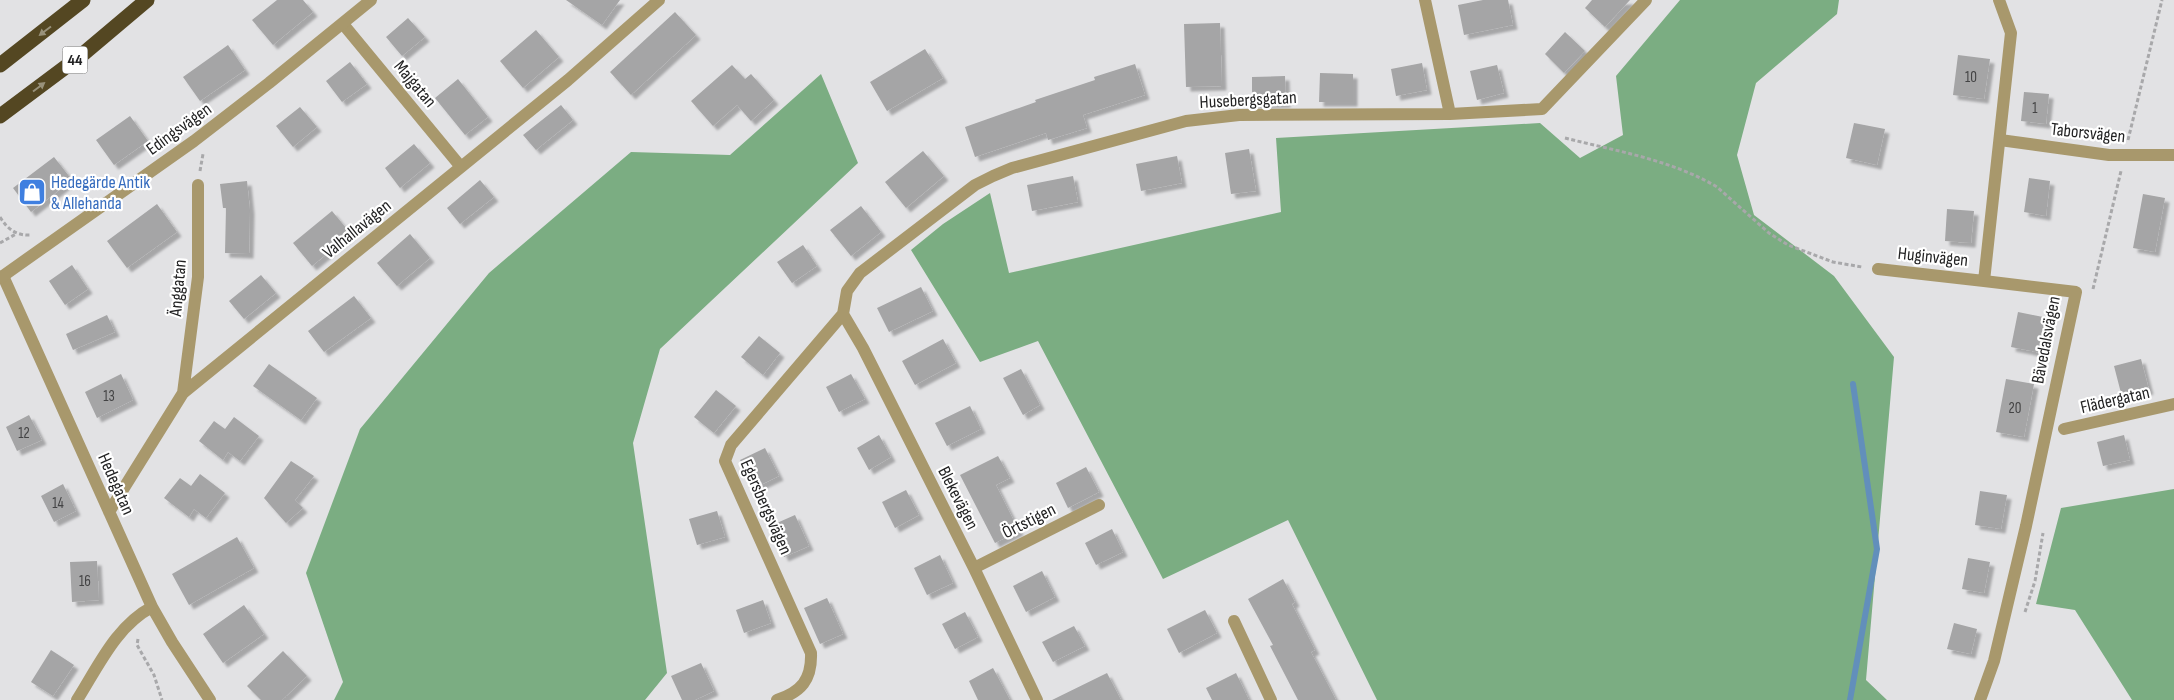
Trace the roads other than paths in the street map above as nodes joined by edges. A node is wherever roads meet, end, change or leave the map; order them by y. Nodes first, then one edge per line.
1 (83, 0) edge
2 (147, 0) edge
3 (371, 0) edge
4 (659, 0) edge
5 (1425, 0) edge
6 (1646, 0) edge
7 (1999, 0) edge
8 (343, 24) junction
9 (0, 64) edge
10 (1450, 114) junction
11 (0, 116) edge
12 (2000, 140) junction
13 (2174, 155) edge
14 (461, 167) junction
15 (198, 185) dead end
16 (1878, 269) road end
17 (1, 275) edge
18 (1984, 281) junction
19 (843, 314) junction
20 (183, 393) junction
21 (2174, 404) edge
22 (2064, 429) dead end
23 (1099, 505) dead end
24 (110, 512) junction
25 (974, 568) junction
26 (152, 607) junction
27 (1234, 621) dead end
28 (77, 700) edge
29 (210, 700) edge
30 (777, 700) edge
31 (1037, 700) edge
32 (1271, 700) edge
33 (1980, 700) edge

1 -> 9 highway, 44
11 -> 2 highway, 44
3 - 8 street, Edingsvägen
4 - 14 street, Valhallavägen
5 - 10 street
6 - 10 street, Husebergsgatan
7 - 12 street
8 - 14 street, Majgatan
8 - 17 street, Edingsvägen
10 - 19 street, Husebergsgatan
12 - 13 street, Taborsvägen
12 - 18 street
14 - 20 street, Valhallavägen
15 - 20 street, Änggatan
16 - 18 street, Huginvägen
17 - 24 street, Hedegatan
18 - 33 street, Bävedalsvägen
19 - 25 street, Blekevägen
19 - 30 street, Egersbergsvägen
20 - 24 street, Valhallavägen
21 - 22 street, Flädergatan
23 - 25 street, Örtstigen
24 - 26 street, Hedegatan
25 - 31 street, Blekevägen
26 - 28 street
26 - 29 street, Hedegatan
27 - 32 street

